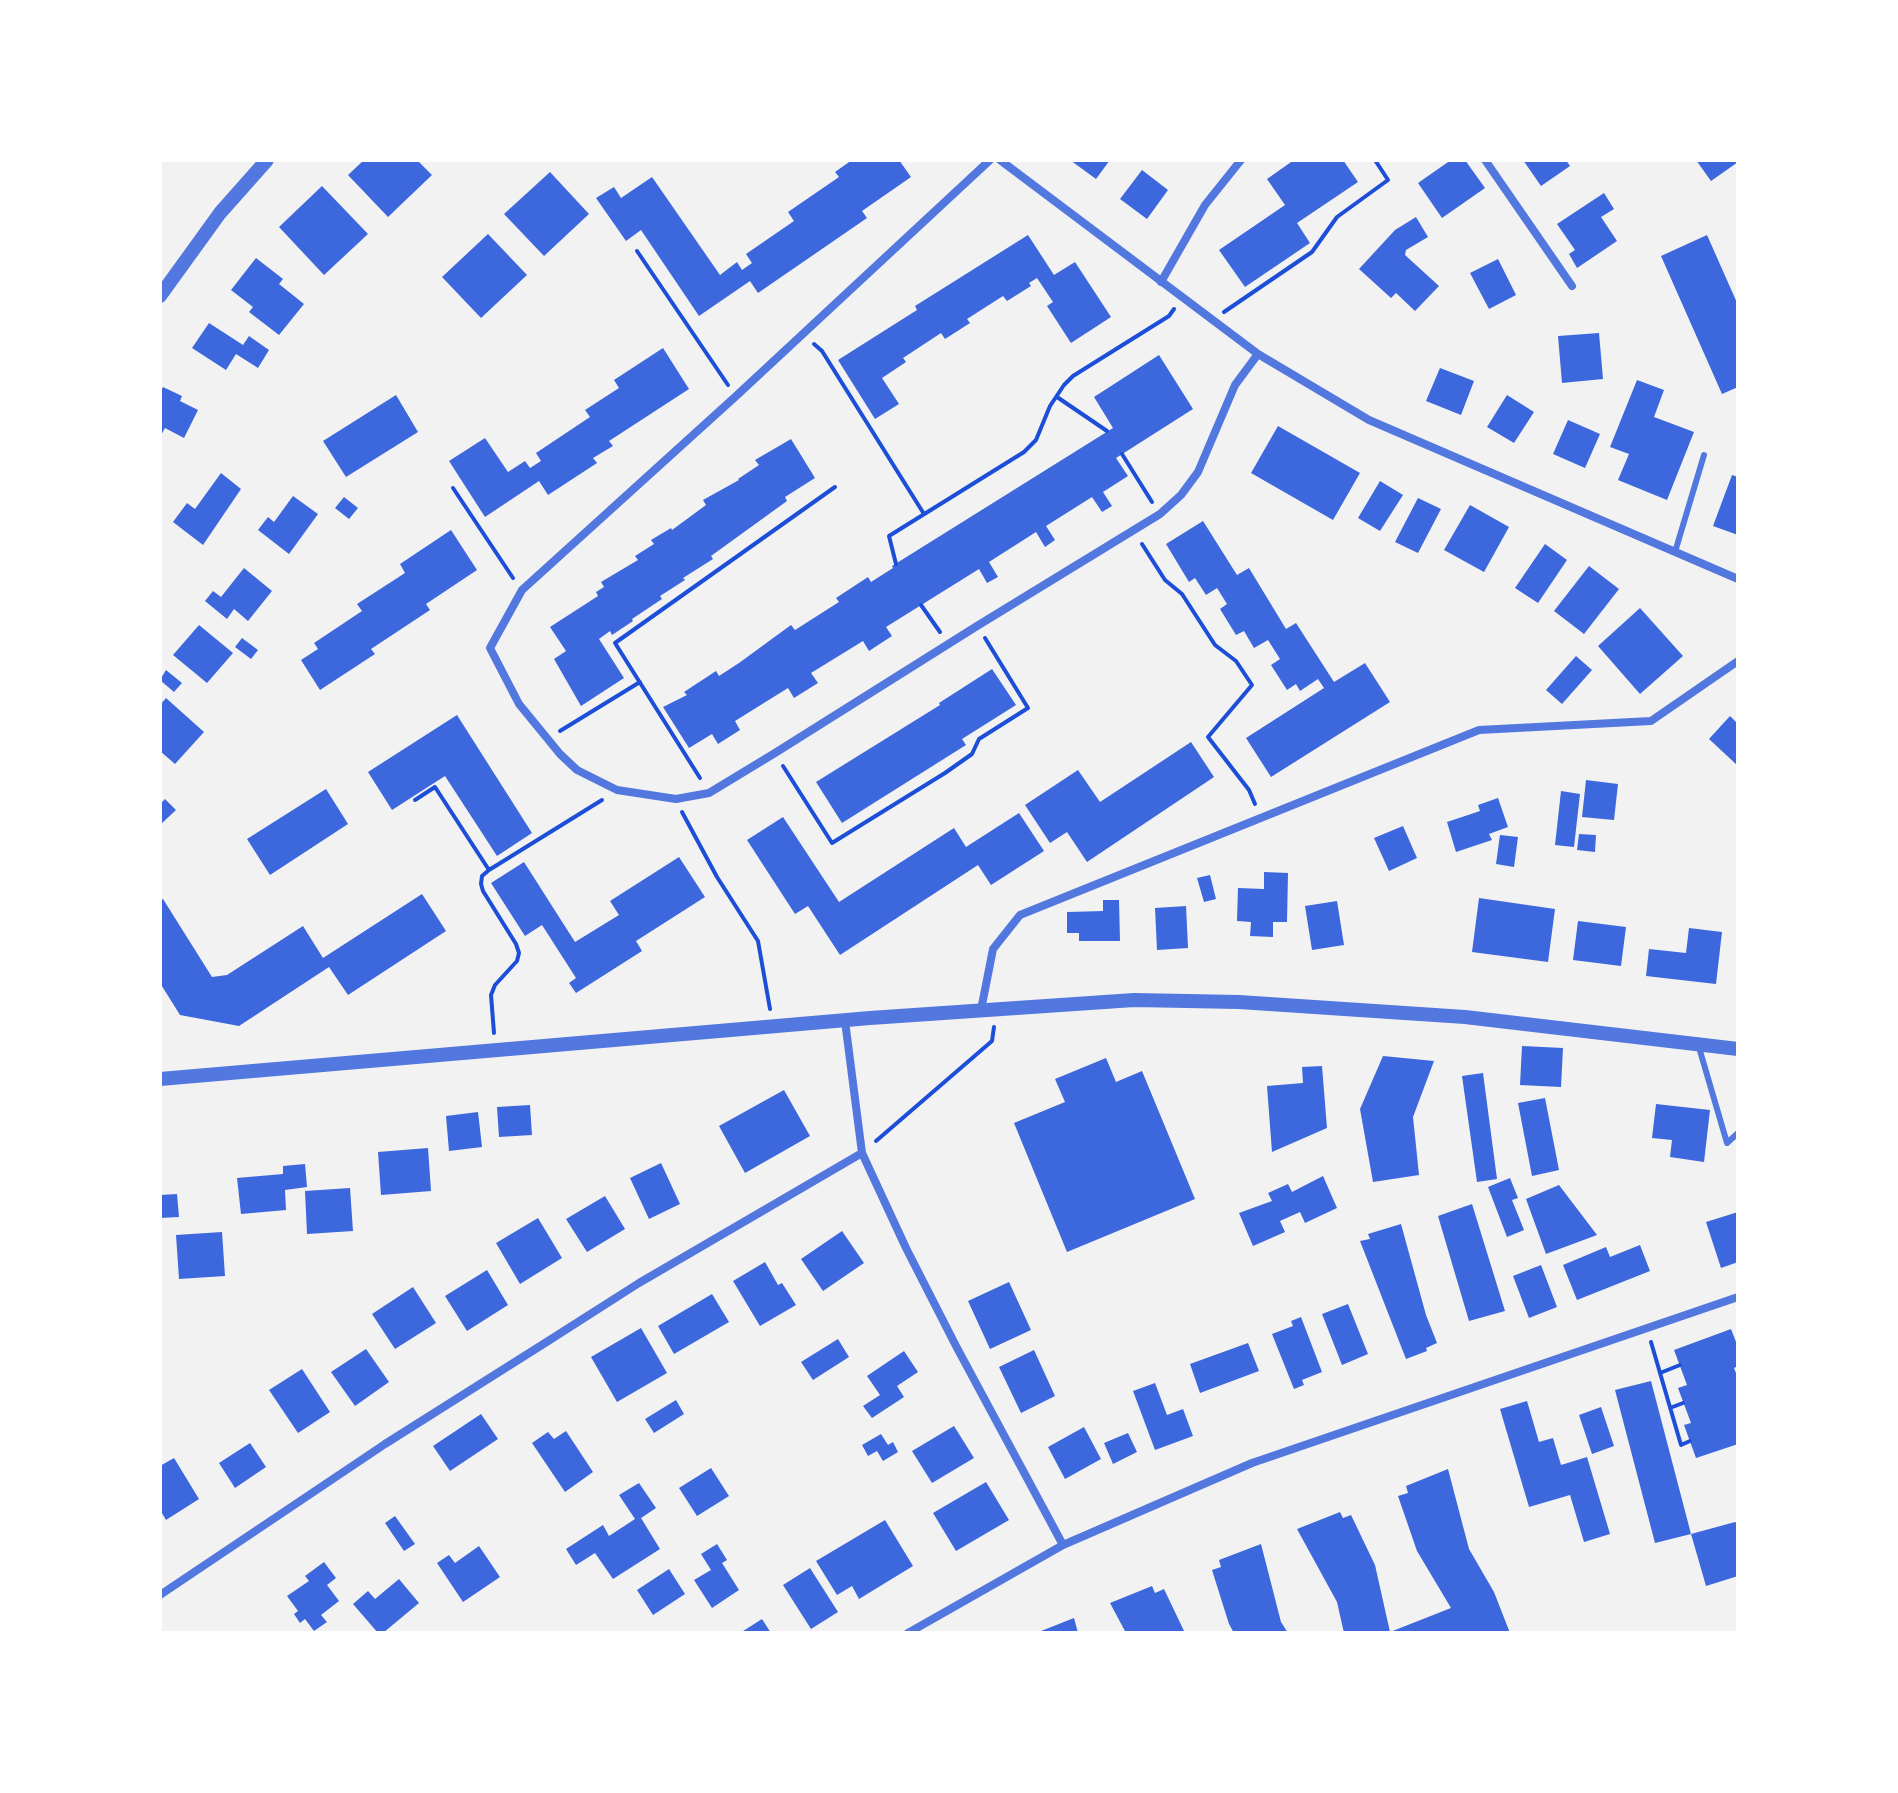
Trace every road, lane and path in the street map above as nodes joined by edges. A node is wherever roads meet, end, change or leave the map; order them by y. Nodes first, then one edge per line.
1 (267, 160) edge
2 (990, 160) edge
3 (1000, 160) edge
4 (1241, 160) edge
5 (1375, 160) edge
6 (1485, 160) edge
7 (637, 251) dead end
8 (1161, 282) junction
9 (1572, 286) dead end
10 (160, 296) edge
11 (1183, 298) junction
12 (1212, 320) junction
13 (803, 334) junction
14 (1258, 354) junction
15 (1056, 396) junction
16 (735, 397) junction
17 (1107, 431) dead end
18 (1122, 454) dead end
19 (1704, 455) dead end
20 (835, 487) dead end
21 (453, 488) dead end
22 (1160, 514) junction
23 (924, 515) junction
24 (1134, 531) junction
25 (1675, 552) junction
26 (896, 564) dead end
27 (1738, 579) edge
28 (522, 590) junction
29 (921, 605) dead end
30 (977, 626) junction
31 (948, 644) junction
32 (1738, 661) edge
33 (640, 682) junction
34 (549, 738) junction
35 (775, 753) junction
36 (617, 790) junction
37 (709, 793) junction
38 (676, 799) junction
39 (415, 800) dead end
40 (1261, 817) junction
41 (489, 870) junction
42 (998, 1009) junction
43 (981, 1010) junction
44 (845, 1021) junction
45 (773, 1027) junction
46 (1698, 1044) junction
47 (1738, 1049) edge
48 (495, 1051) junction
49 (160, 1079) edge
50 (1738, 1133) edge
51 (862, 1153) junction
52 (1738, 1297) edge
53 (1647, 1329) junction
54 (1680, 1365) dead end
55 (1660, 1373) junction
56 (1683, 1403) dead end
57 (1670, 1408) junction
58 (1690, 1441) dead end
59 (1063, 1545) junction
60 (160, 1595) edge
61 (908, 1633) edge

1 - 10 street
2 - 13 street
3 - 8 street
4 - 8 street
5 - 12 path
6 - 9 street
7 - 16 path
8 - 11 street
11 - 12 street
11 - 15 path
12 - 14 street
13 - 16 street
13 - 23 path
14 - 22 street
14 - 25 street
15 - 17 path
15 - 23 path
16 - 28 street
18 - 22 path
19 - 25 lane
20 - 33 path
21 - 28 path
22 - 24 street
23 - 26 path
24 - 30 street
24 - 40 path
25 - 27 street
28 - 34 street
29 - 31 path
30 - 31 street
30 - 35 path
31 - 35 street
32 - 40 street
33 - 34 path
33 - 37 path
34 - 36 street
35 - 37 street
36 - 38 street
36 - 41 path
37 - 38 street
38 - 45 path
39 - 41 path
40 - 43 street
41 - 48 path
42 - 43 street
42 - 46 street
42 - 51 path
43 - 44 street
44 - 45 street
44 - 51 street
45 - 48 street
46 - 47 street
46 - 50 lane
48 - 49 street
51 - 59 street
51 - 60 street
52 - 53 street
53 - 55 path
53 - 59 street
54 - 55 path
55 - 57 path
56 - 57 path
57 - 58 path
59 - 61 street

